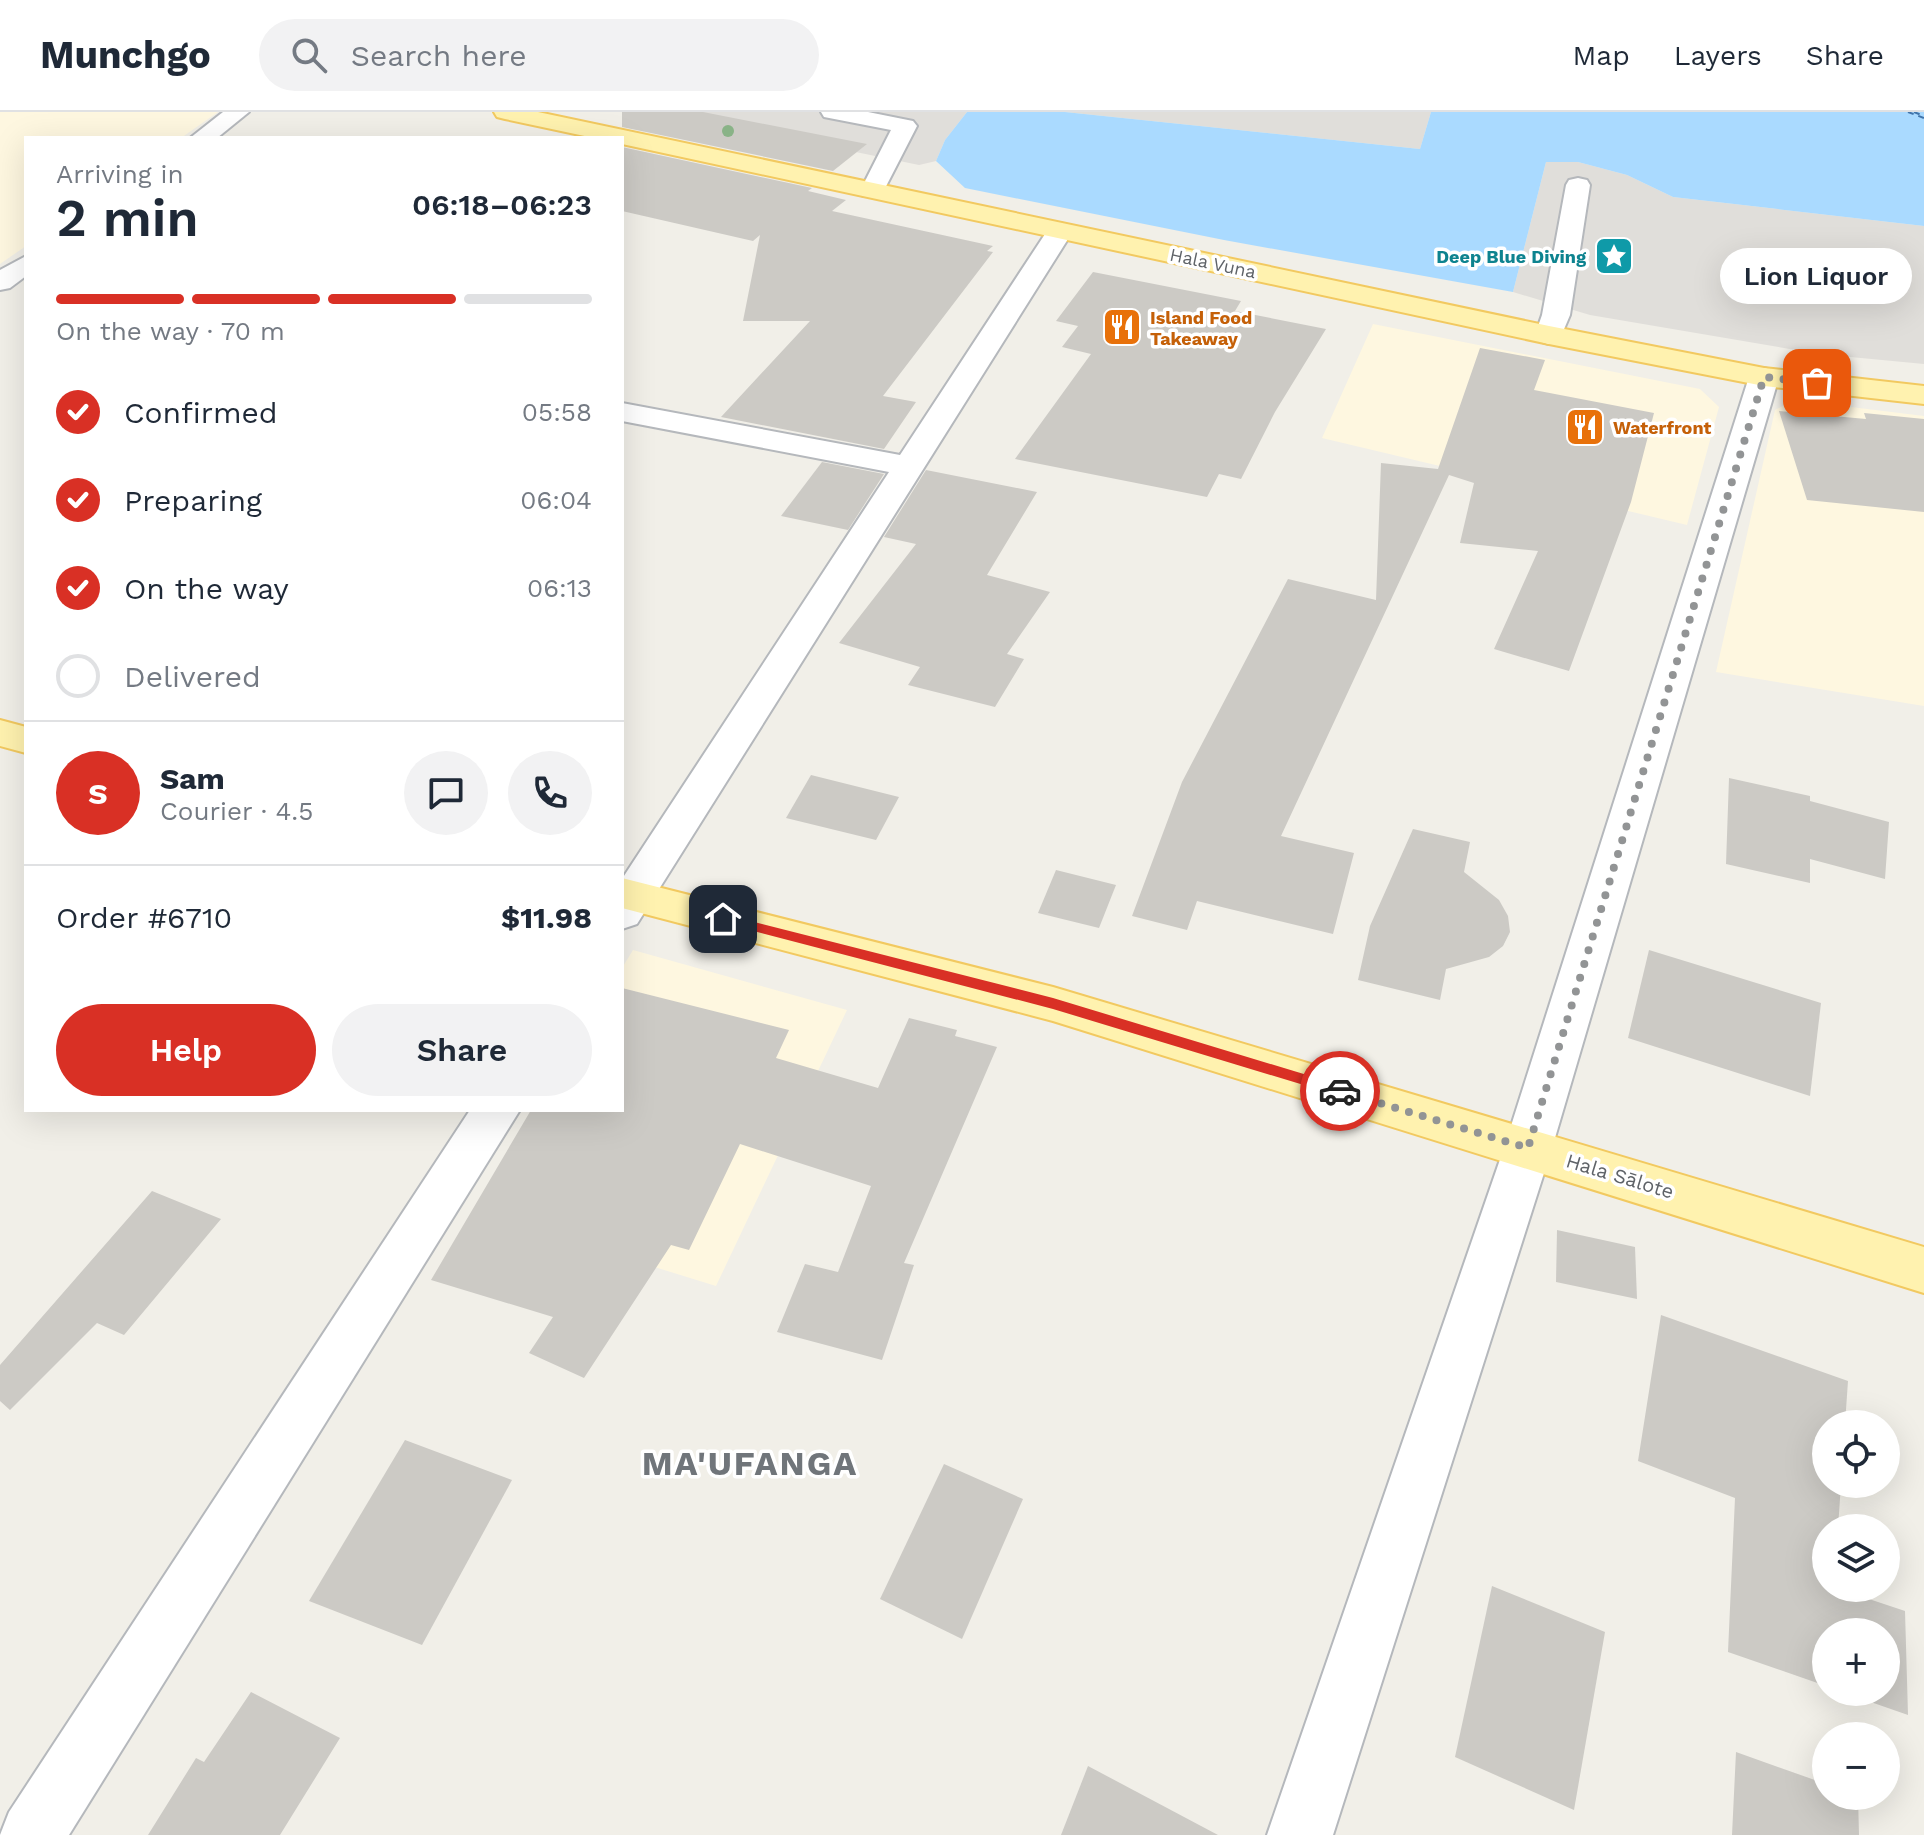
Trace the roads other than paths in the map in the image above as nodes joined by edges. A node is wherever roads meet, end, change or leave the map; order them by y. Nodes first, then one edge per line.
1 (238, 112) edge
2 (505, 112) edge
3 (832, 112) edge
4 (205, 136) edge
5 (616, 136) edge
6 (624, 138) edge
7 (1578, 185) dead end
8 (872, 191) junction
9 (1060, 231) junction
10 (24, 265) edge
11 (0, 282) edge
12 (1549, 335) junction
13 (1764, 377) junction
14 (1924, 395) edge
15 (624, 412) edge
16 (909, 466) junction
17 (0, 733) edge
18 (24, 739) edge
19 (626, 901) edge
20 (495, 1112) edge
21 (1528, 1148) junction
22 (1924, 1270) edge
23 (32, 1835) edge
24 (1300, 1835) edge

1 - 4 street
2 - 5 main road, Hala Vuna
3 - 8 street
6 - 8 main road, Hala Vuna
7 - 12 street
8 - 9 main road, Hala Vuna
9 - 12 main road, Hala Vuna
9 - 16 street
10 - 11 street
12 - 13 main road, Hala Vuna
13 - 14 main road, Hala Vuna
13 - 21 street
15 - 16 street
16 - 19 street
17 - 18 main road
19 - 21 main road, Hala Sālote
20 - 23 street
21 - 22 main road, Hala Sālote
21 - 24 street

